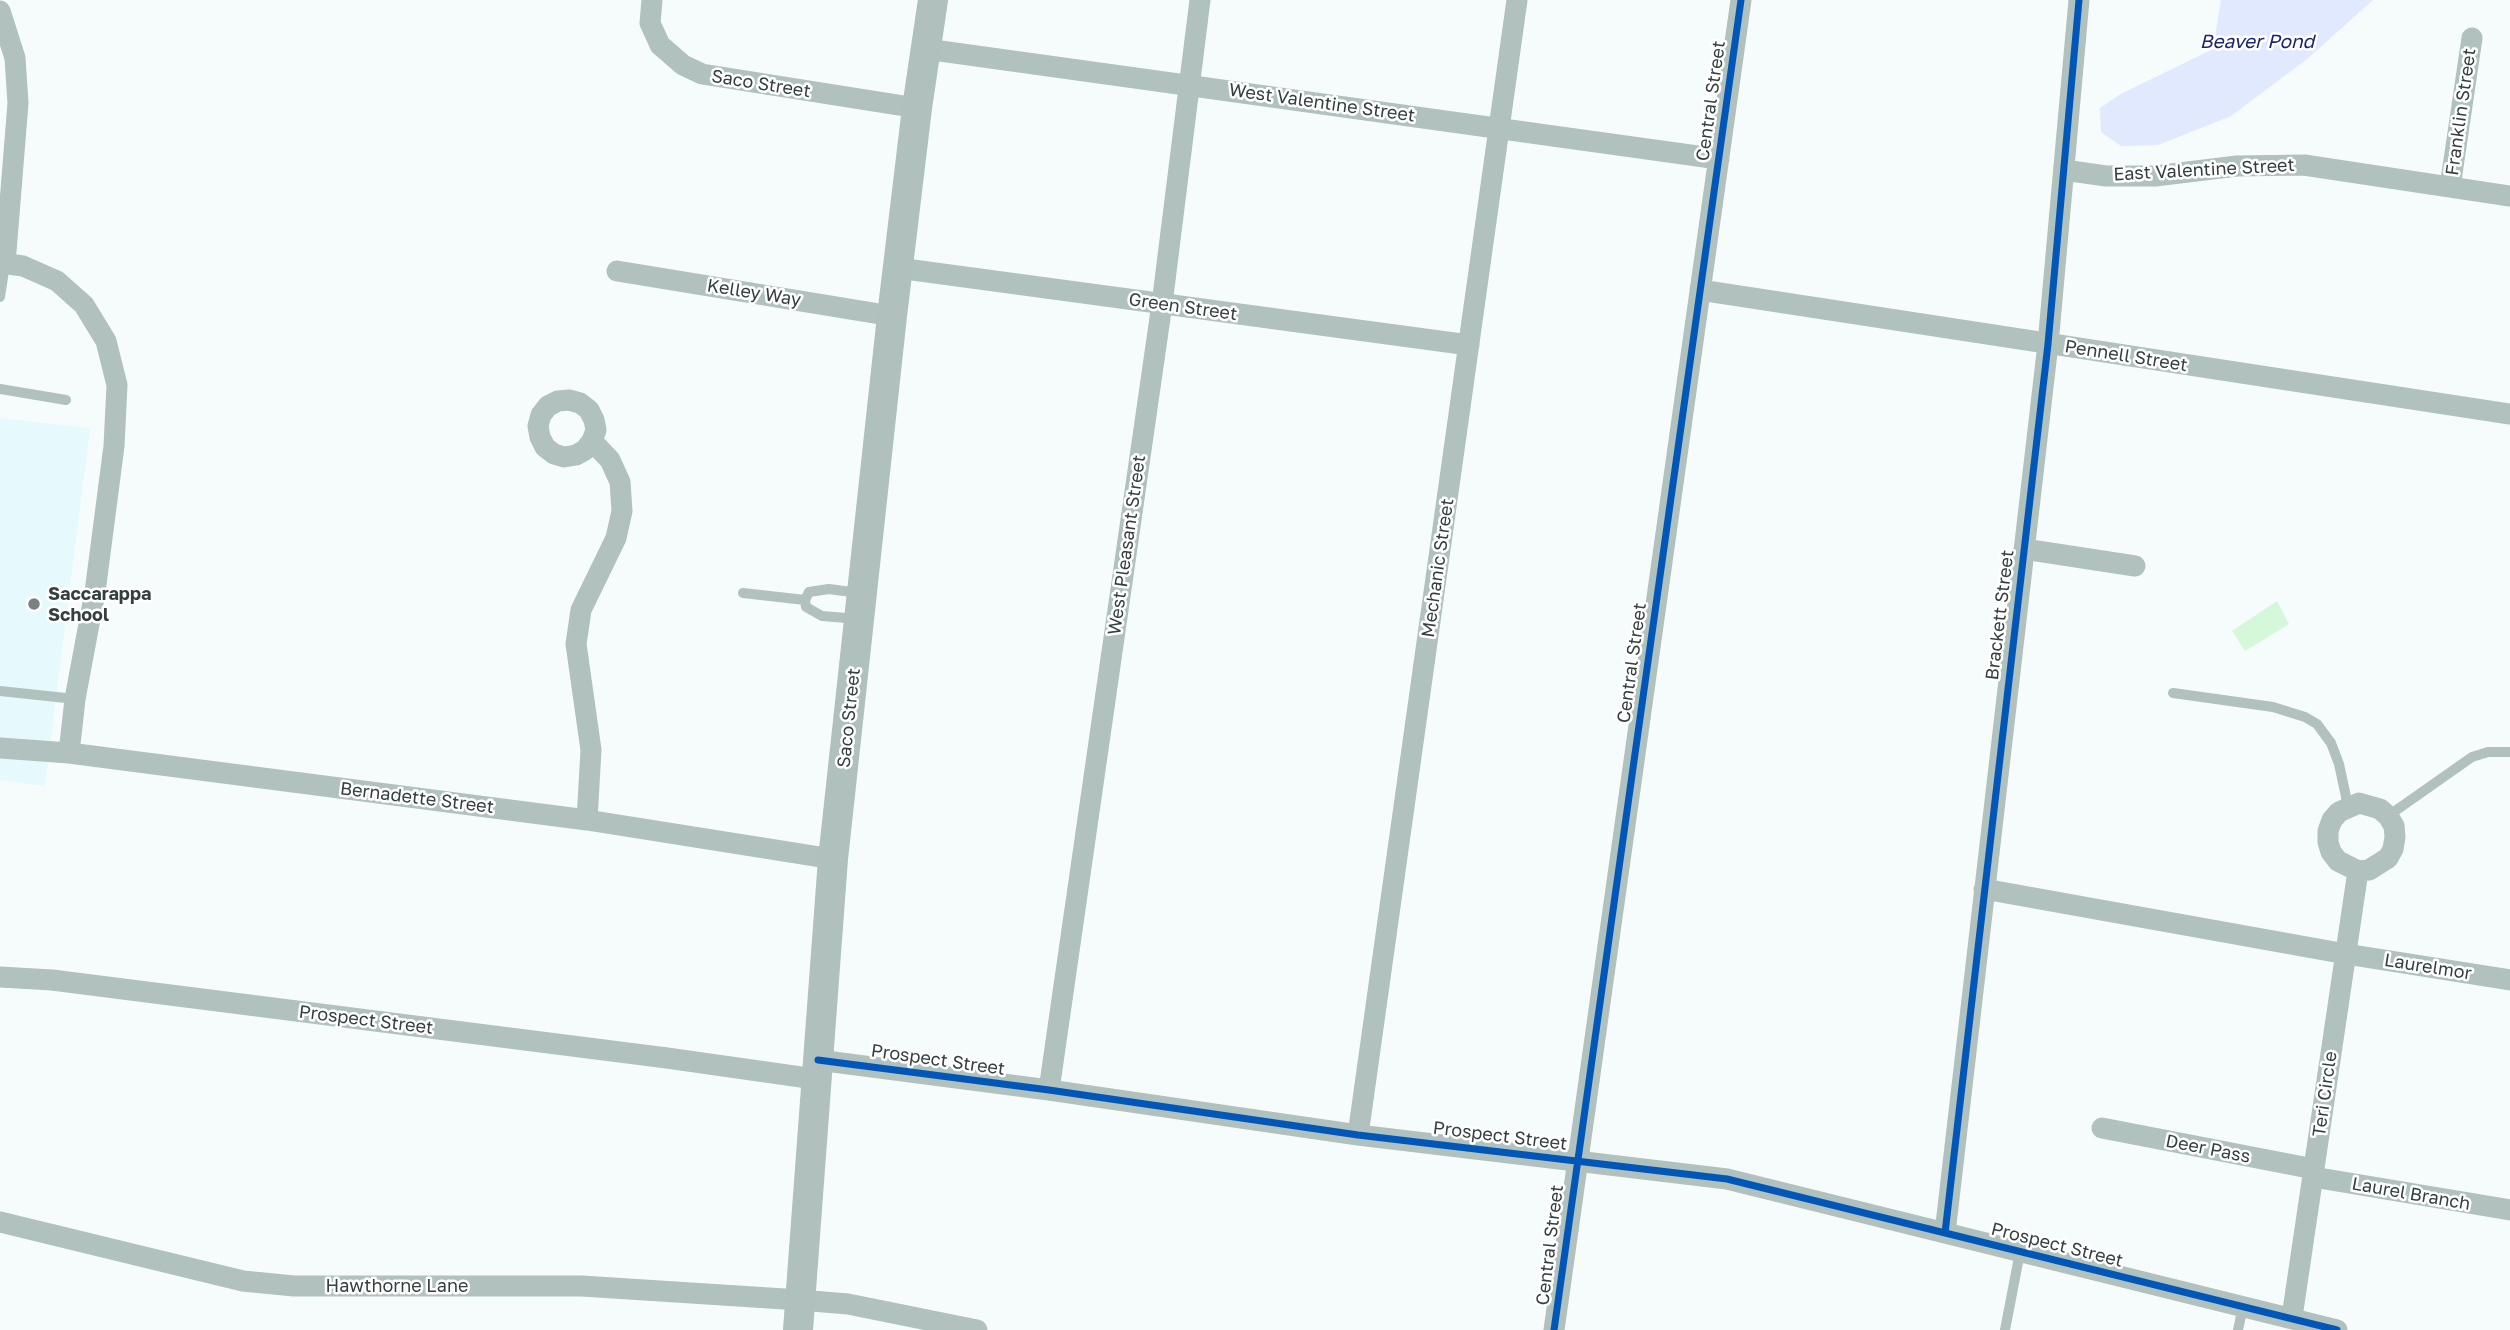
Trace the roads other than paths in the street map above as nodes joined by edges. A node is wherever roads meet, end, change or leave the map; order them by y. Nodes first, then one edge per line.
1 (652, 0) edge
2 (933, 0) edge
3 (1200, 0) edge
4 (1517, 0) edge
5 (1741, 0) edge
6 (2079, 0) edge
7 (0, 11) edge
8 (2472, 38) dead end
9 (926, 49) junction
10 (1189, 84) junction
11 (917, 108) junction
12 (1499, 127) junction
13 (1718, 159) junction
14 (2064, 170) junction
15 (2450, 187) junction
16 (2510, 196) edge
17 (3, 263) edge
18 (898, 268) junction
19 (617, 271) dead end
20 (1700, 290) junction
21 (0, 297) edge
22 (1162, 304) junction
23 (892, 316) junction
24 (2048, 344) junction
25 (1469, 345) junction
26 (0, 389) edge
27 (66, 400) dead end
28 (2510, 414) edge
29 (592, 441) dead end
30 (2024, 549) junction
31 (2134, 566) dead end
32 (743, 593) dead end
33 (805, 600) junction
34 (860, 606) junction
35 (0, 691) edge
36 (2173, 693) dead end
37 (75, 699) junction
38 (0, 748) edge
39 (69, 752) junction
40 (2510, 752) edge
41 (2348, 806) junction
42 (2388, 816) junction
43 (587, 820) junction
44 (833, 859) junction
45 (2358, 871) junction
46 (1984, 889) junction
47 (2346, 954) junction
48 (0, 977) edge
49 (2510, 981) edge
50 (817, 1070) junction
51 (1049, 1090) junction
52 (2102, 1128) dead end
53 (1358, 1135) junction
54 (1577, 1161) junction
55 (2313, 1173) junction
56 (2510, 1210) edge
57 (0, 1222) edge
58 (1945, 1233) junction
59 (2020, 1252) junction
60 (800, 1300) junction
61 (2243, 1306) junction
62 (2292, 1317) junction
63 (798, 1330) edge
64 (976, 1330) edge
65 (1554, 1330) edge
66 (2005, 1330) edge
67 (2238, 1330) edge
68 (2337, 1330) edge

1 - 11 street, Saco Street
2 - 9 main road, Saco Street
3 - 10 street, West Pleasant Street
4 - 12 street, Mechanic Street
5 - 13 street, Central Street
6 - 14 street, Brackett Street
7 - 17 street
8 - 15 street, Franklin Street
9 - 10 street, West Valentine Street
9 - 11 main road, Saco Street
10 - 12 street, West Valentine Street
10 - 22 street, West Pleasant Street
11 - 18 main road, Saco Street
12 - 13 street, West Valentine Street
12 - 25 street, Mechanic Street
13 - 20 street, Central Street
14 - 15 street, East Valentine Street
14 - 24 street, Brackett Street
15 - 16 street, East Valentine Street
17 - 21 lane
17 - 37 street
18 - 22 street, Green Street
18 - 23 main road, Saco Street
19 - 23 street, Kelley Way
20 - 24 street, Pennell Street
20 - 54 street, Central Street
22 - 25 street, Green Street
22 - 51 street, West Pleasant Street
23 - 34 main road, Saco Street
24 - 28 street, Pennell Street
24 - 30 street, Brackett Street
25 - 53 street, Mechanic Street
26 - 27 lane
29 - 43 street
30 - 31 street
30 - 46 street, Brackett Street
32 - 33 lane
33 - 34 lane
33 - 34 lane
34 - 44 main road, Saco Street
35 - 37 lane
36 - 41 lane
37 - 39 street
38 - 39 street, Bernadette Street
39 - 43 street, Bernadette Street
40 - 42 lane
41 - 42 street
41 - 45 street
42 - 45 street
43 - 44 street, Bernadette Street
44 - 50 main road, Saco Street
45 - 47 street, Teri Circle
46 - 47 street, Laurelmor
46 - 58 street, Brackett Street
47 - 49 street, Laurelmor
47 - 55 street, Teri Circle
48 - 50 street, Prospect Street
50 - 51 street, Prospect Street
50 - 60 main road, Saco Street
51 - 53 street, Prospect Street
52 - 55 street, Deer Pass
53 - 54 street, Prospect Street
54 - 58 street, Prospect Street
54 - 65 street, Central Street
55 - 56 street, Laurel Branch
55 - 62 street, Teri Circle
57 - 60 street, Hawthorne Lane
58 - 59 street, Prospect Street
59 - 61 street, Prospect Street
59 - 66 lane
60 - 63 main road, Saco Street
60 - 64 street, Hawthorne Lane
61 - 62 street, Prospect Street
61 - 67 lane
62 - 68 street, Prospect Street

